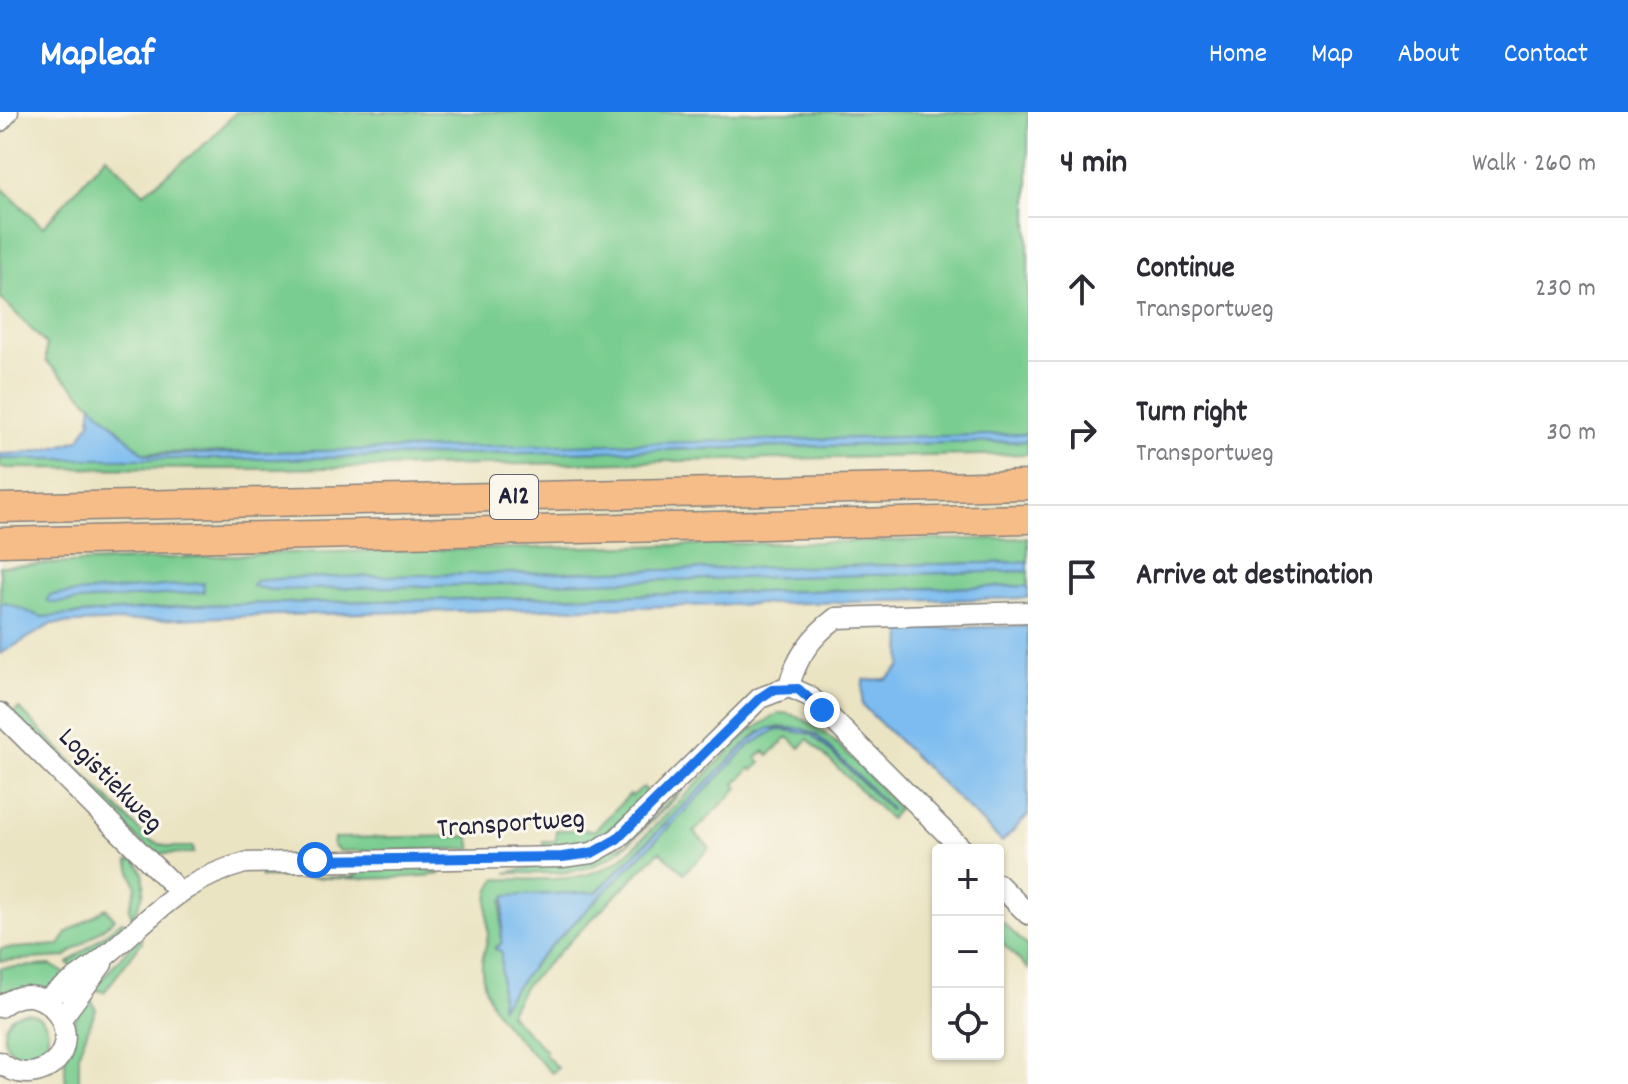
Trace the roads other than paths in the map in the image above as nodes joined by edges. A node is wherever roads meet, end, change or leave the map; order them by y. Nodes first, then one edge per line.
1 (8, 112) edge
2 (0, 121) edge
3 (1028, 485) edge
4 (0, 508) edge
5 (1028, 519) edge
6 (0, 542) edge
7 (1028, 612) edge
8 (789, 687) junction
9 (0, 713) edge
10 (957, 844) edge
11 (1004, 890) edge
12 (179, 891) junction
13 (1028, 914) edge
14 (108, 954) junction
15 (44, 1001) junction
16 (1, 1004) edge
17 (61, 1019) junction
18 (0, 1062) edge
19 (51, 1064) junction
20 (34, 1078) edge
21 (59, 1084) edge

1 - 2 street
3 - 4 highway, A12
5 - 6 highway, A12
7 - 8 street
8 - 10 street
8 - 12 street, Transportweg
9 - 12 street, Logistiekweg
11 - 13 street
12 - 14 street, Transportweg
14 - 15 street, Transportweg
14 - 17 street, Transportweg
15 - 16 street
15 - 17 street
17 - 19 street
18 - 20 street
19 - 20 street
19 - 21 street

